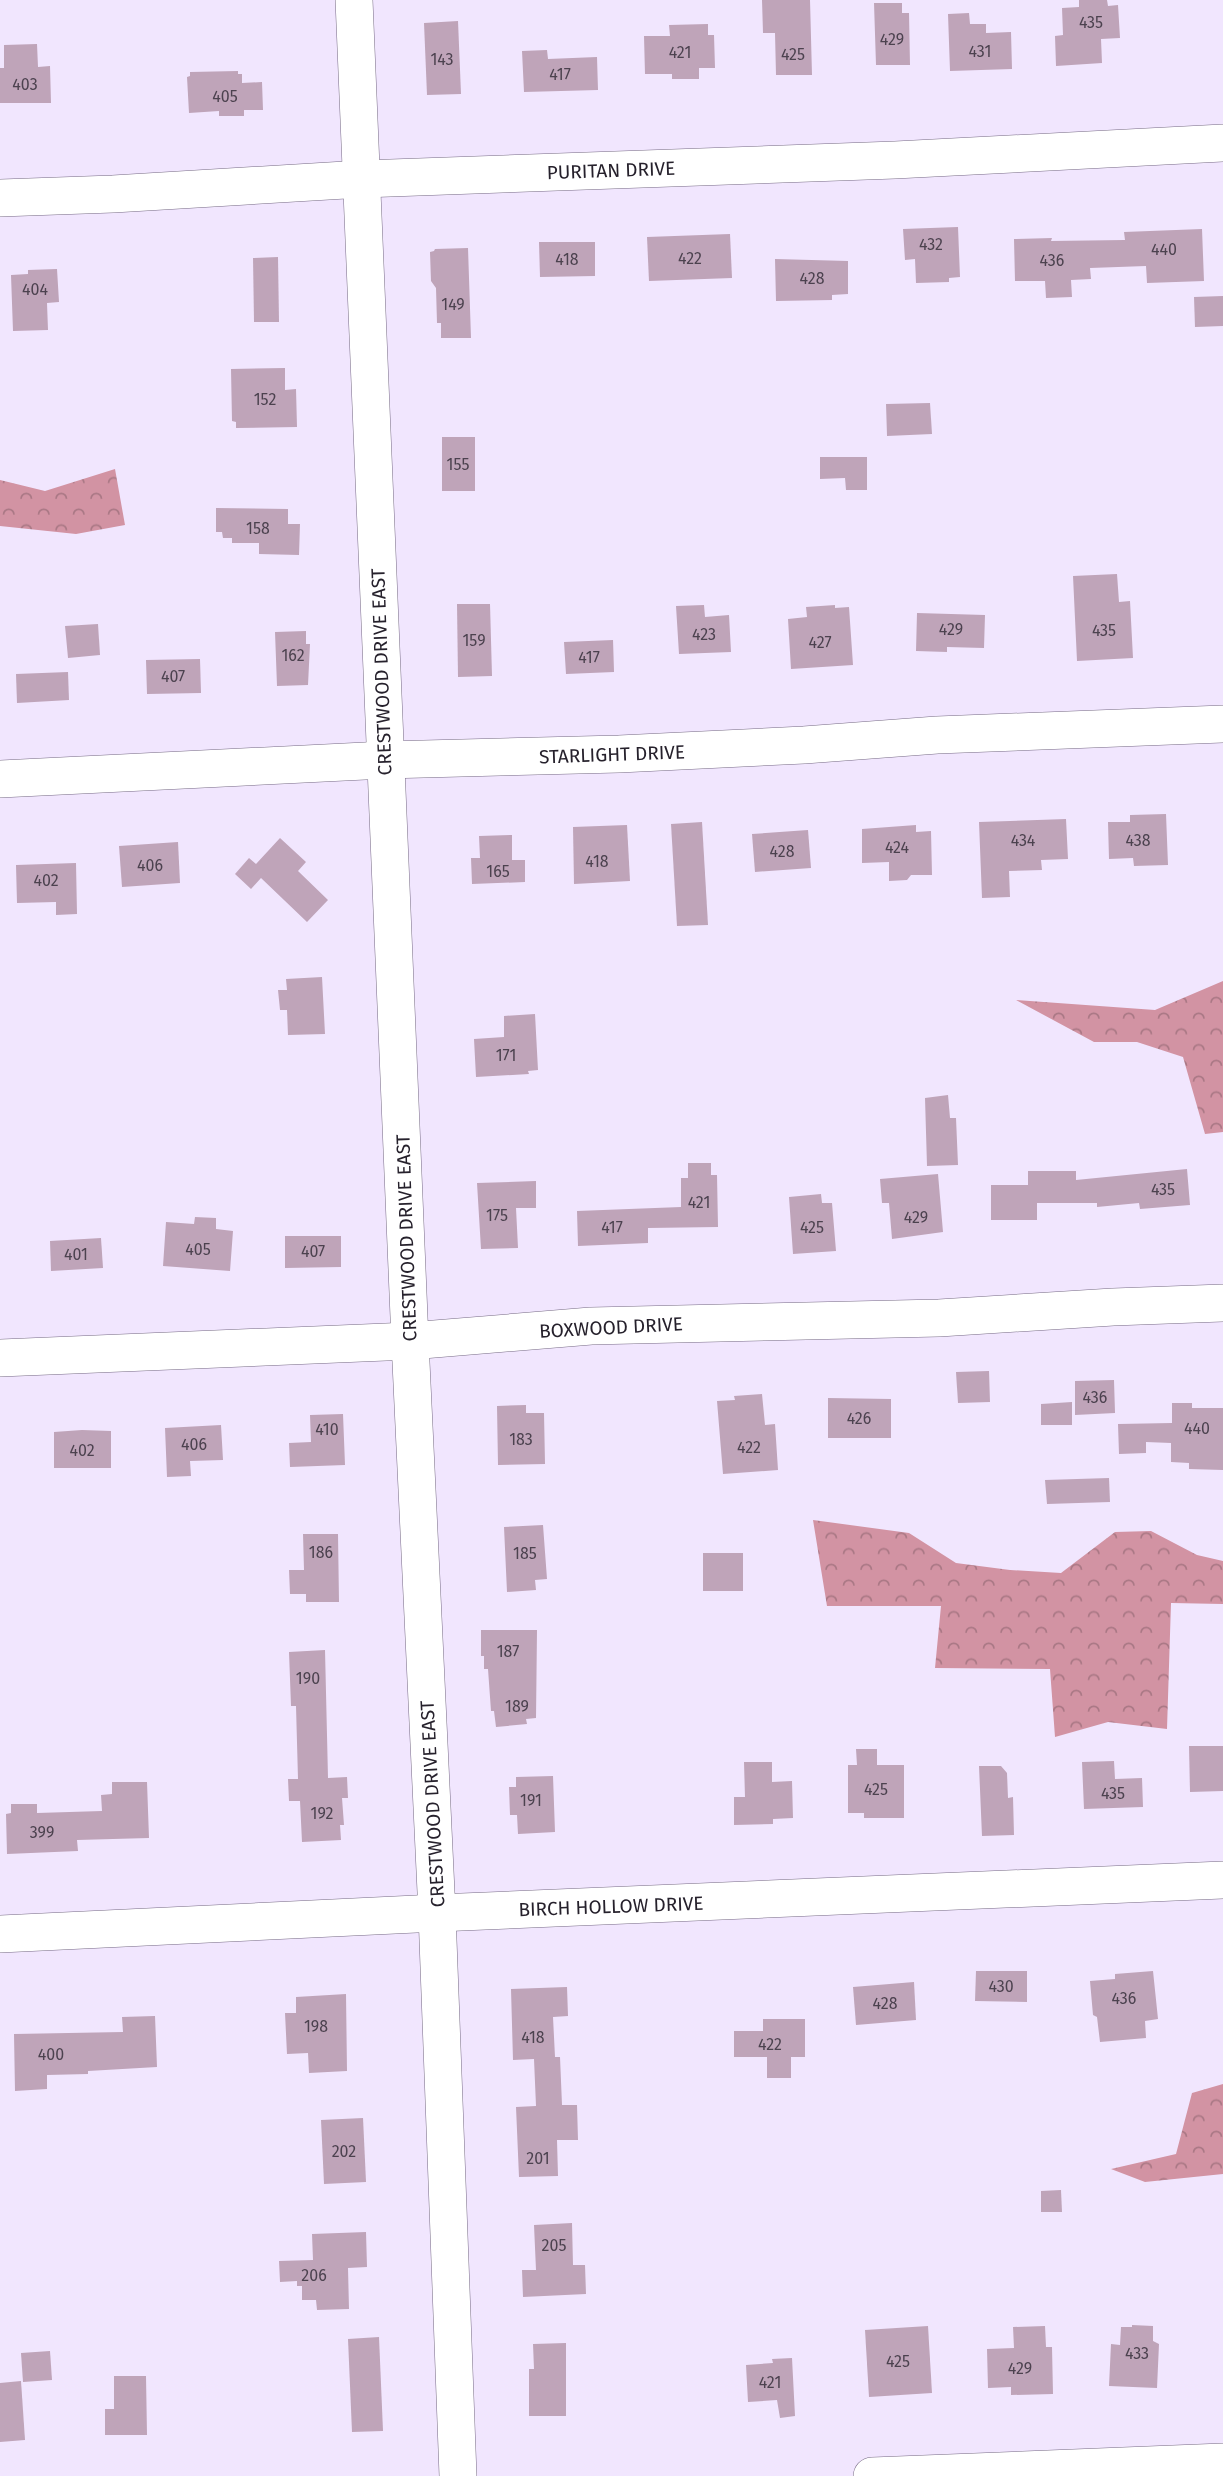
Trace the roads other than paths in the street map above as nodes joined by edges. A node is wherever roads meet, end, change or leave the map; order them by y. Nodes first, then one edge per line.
1 (354, 0) edge
2 (1223, 143) edge
3 (362, 179) junction
4 (0, 198) edge
5 (1223, 724) edge
6 (385, 760) junction
7 (0, 779) edge
8 (1223, 1303) edge
9 (410, 1341) junction
10 (0, 1358) edge
11 (1223, 1880) edge
12 (437, 1913) junction
13 (0, 1934) edge
14 (1223, 2462) edge
15 (458, 2476) edge
16 (872, 2476) edge

1 - 3 street, CRESTWOOD DRIVE EAST
2 - 3 street, PURITAN DRIVE
3 - 4 street, PURITAN DRIVE
3 - 6 street, CRESTWOOD DRIVE EAST
5 - 6 street, STARLIGHT DRIVE
6 - 7 street, STARLIGHT DRIVE
6 - 9 street, CRESTWOOD DRIVE EAST
8 - 9 street, BOXWOOD DRIVE
9 - 10 street, BOXWOOD DRIVE
9 - 12 street, CRESTWOOD DRIVE EAST
11 - 12 street, BIRCH HOLLOW DRIVE
12 - 13 street, BIRCH HOLLOW DRIVE
12 - 15 street, CRESTWOOD DRIVE EAST
14 - 16 street

